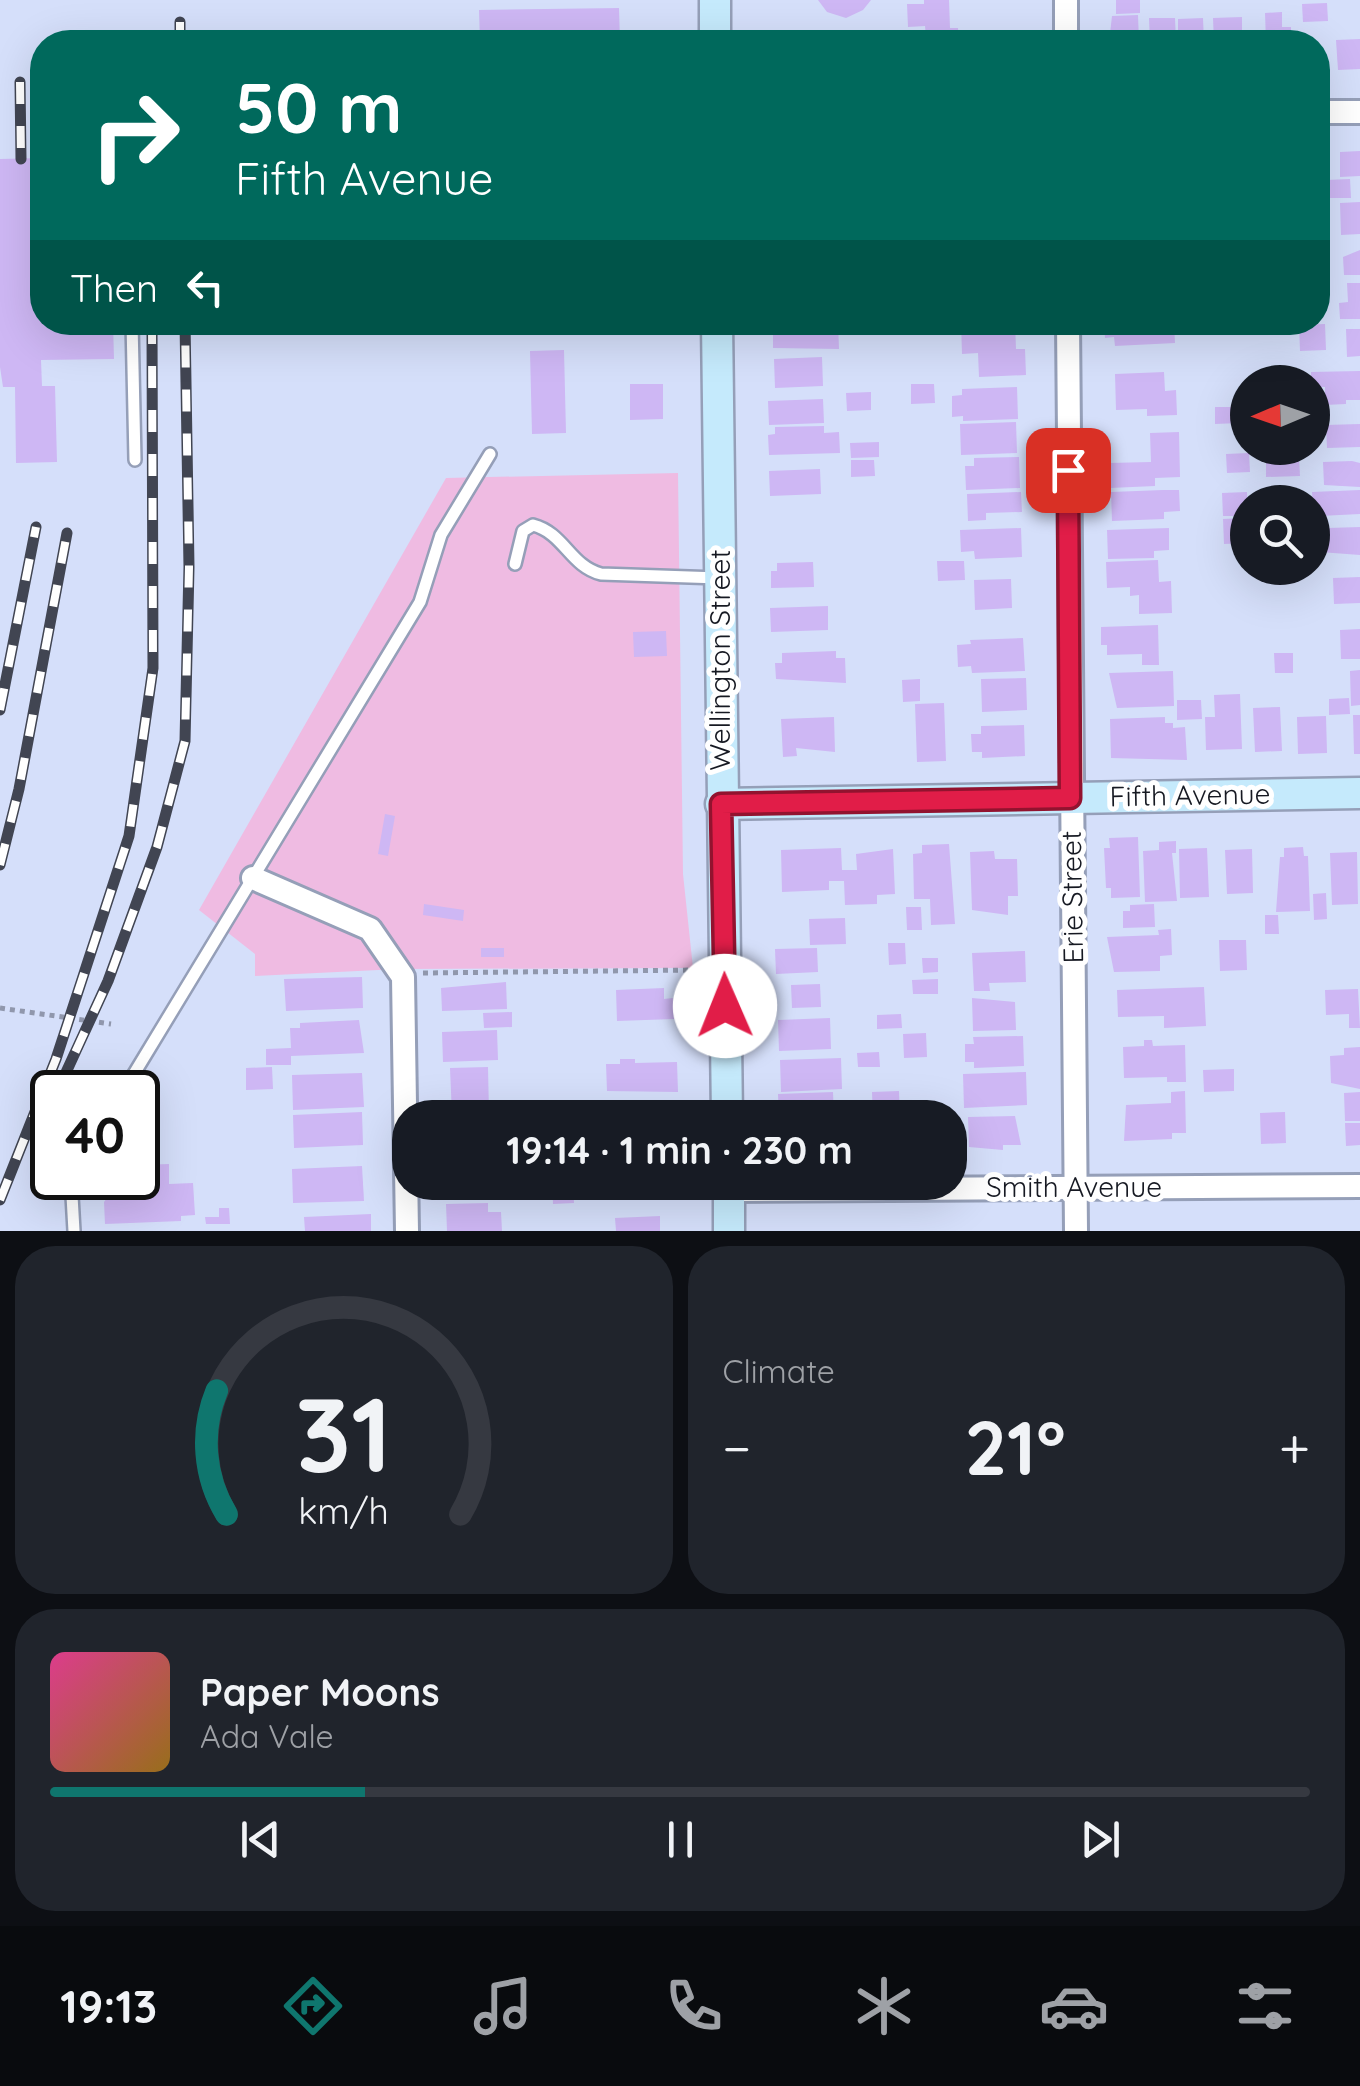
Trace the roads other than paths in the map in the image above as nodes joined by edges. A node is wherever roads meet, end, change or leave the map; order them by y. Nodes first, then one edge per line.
1 (715, 0) edge
2 (1066, 0) edge
3 (716, 30) edge
4 (1066, 30) edge
5 (1330, 112) edge
6 (1360, 112) edge
7 (132, 335) edge
8 (717, 335) edge
9 (1068, 335) edge
10 (490, 454) dead end
11 (135, 460) dead end
12 (515, 564) dead end
13 (719, 578) junction
14 (1360, 793) edge
15 (1070, 798) junction
16 (721, 804) junction
17 (252, 878) junction
18 (135, 1070) edge
19 (727, 1100) edge
20 (1360, 1186) edge
21 (967, 1187) edge
22 (1076, 1187) junction
23 (72, 1200) edge
24 (729, 1200) edge
25 (74, 1231) edge
26 (407, 1231) edge
27 (729, 1231) edge
28 (1076, 1231) edge

1 - 3 street
2 - 4 street
5 - 6 street
7 - 11 lane
8 - 13 street, Wellington Street
9 - 15 street, Erie Street
10 - 17 lane
12 - 13 lane
13 - 16 street, Wellington Street
14 - 15 street, Fifth Avenue
15 - 16 street, Fifth Avenue
15 - 22 street, Erie Street
16 - 19 street, Wellington Street
17 - 18 lane
17 - 26 street
20 - 22 street, Smith Avenue
21 - 22 street, Smith Avenue
22 - 28 street, Erie Street
23 - 25 lane
24 - 27 street

